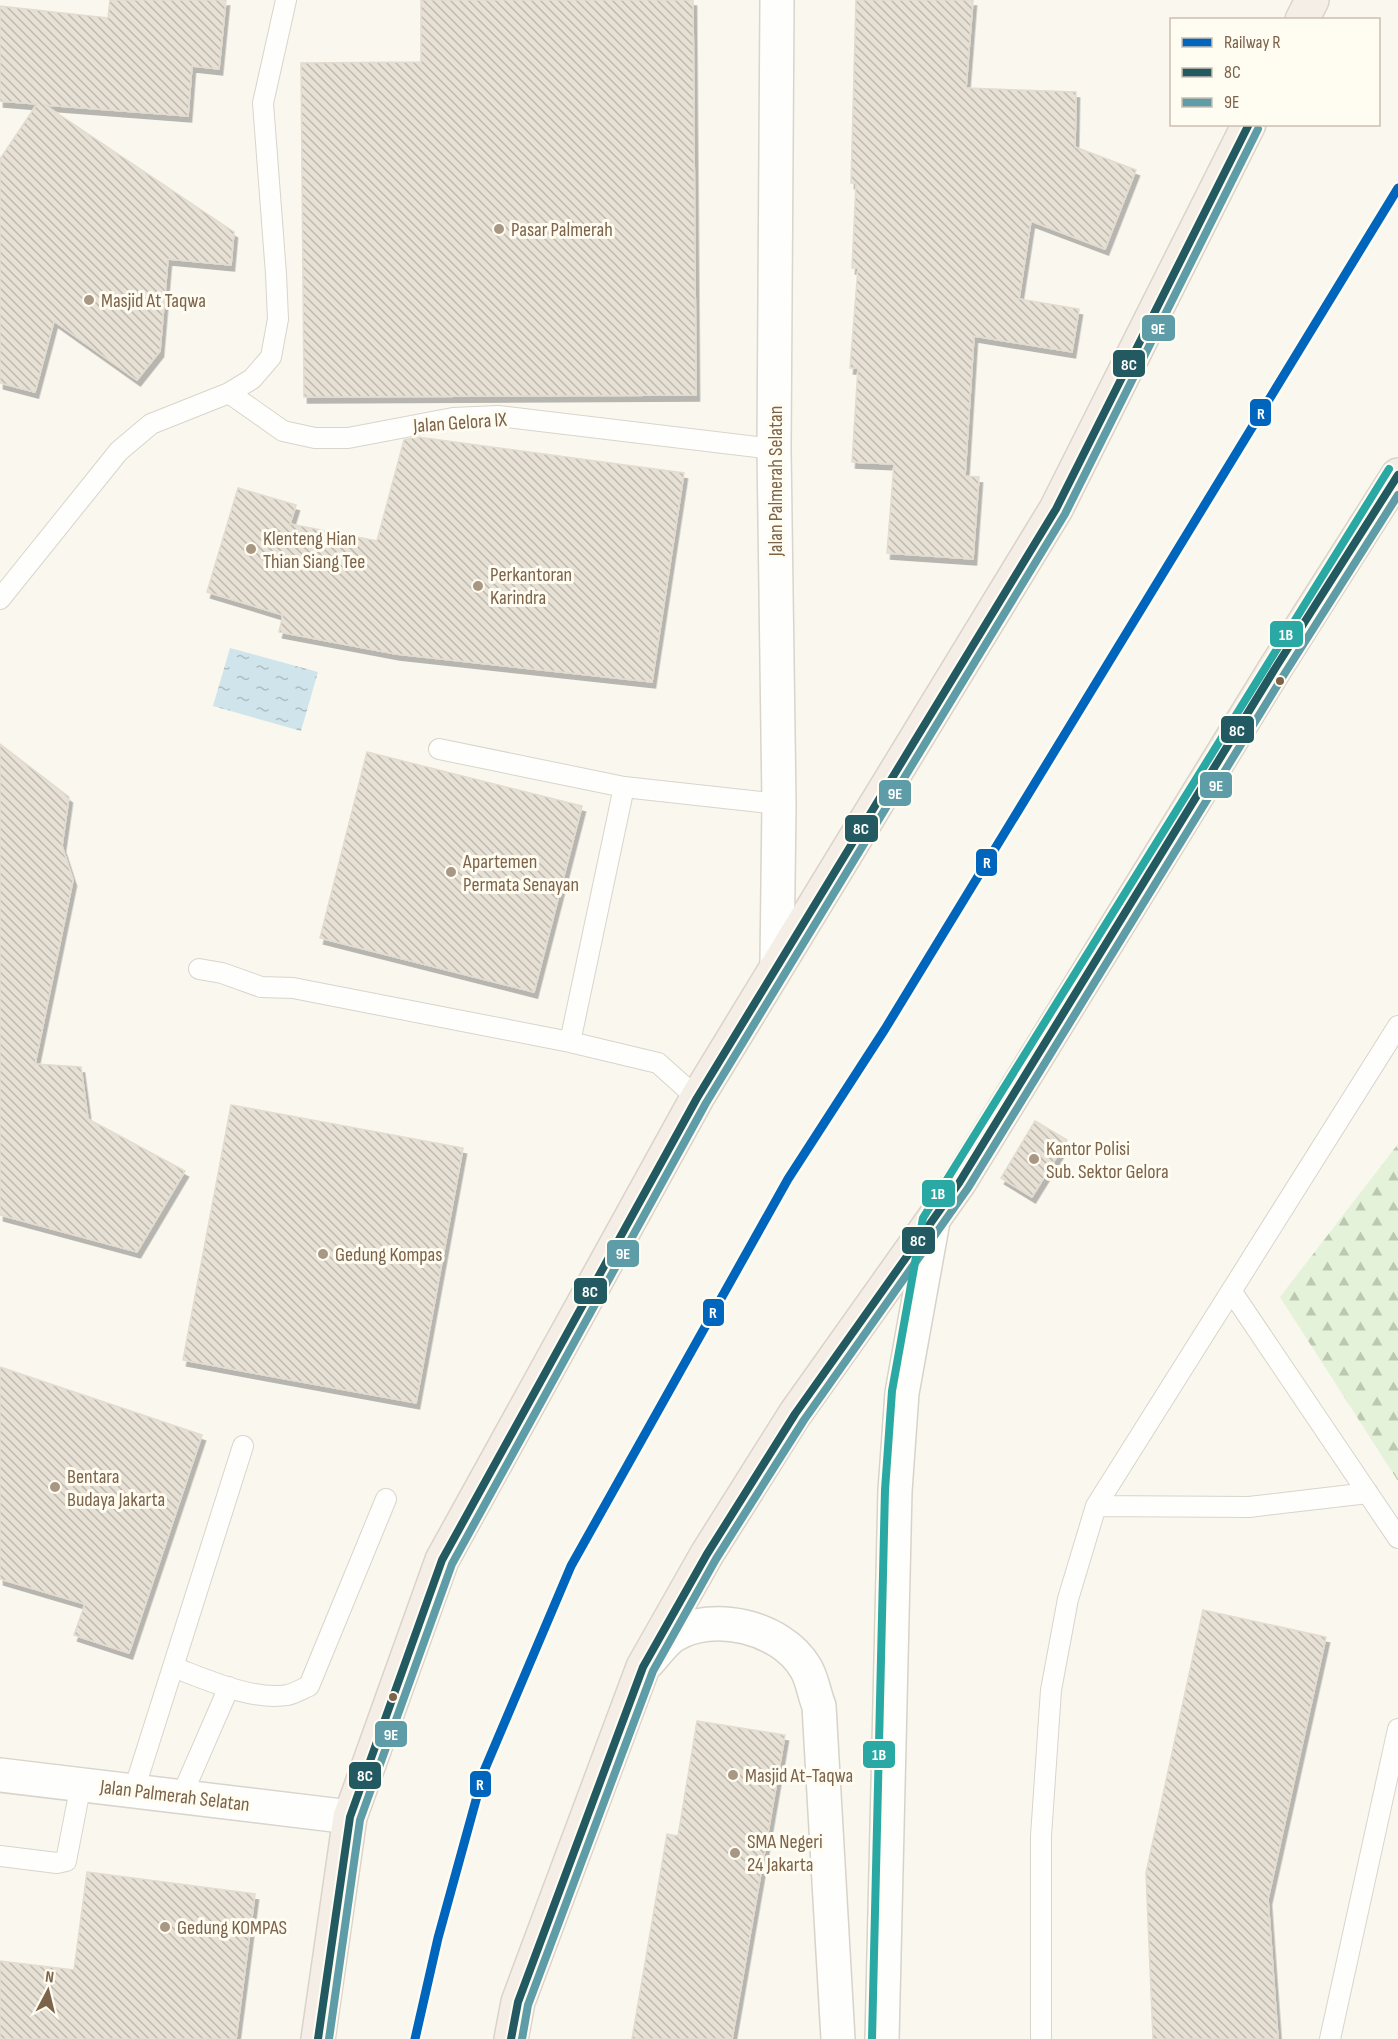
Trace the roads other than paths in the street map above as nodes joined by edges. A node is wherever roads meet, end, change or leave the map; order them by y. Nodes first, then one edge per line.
1 (286, 0) edge
2 (777, 0) edge
3 (1312, 0) edge
4 (1303, 18) edge
5 (1248, 126) edge
6 (229, 393) junction
7 (774, 449) junction
8 (1398, 475) edge
9 (0, 599) edge
10 (439, 749) dead end
11 (624, 787) junction
12 (779, 804) junction
13 (777, 962) junction
14 (199, 969) dead end
15 (1398, 1026) edge
16 (570, 1042) junction
17 (696, 1098) junction
18 (933, 1221) junction
19 (1232, 1292) junction
20 (243, 1446) dead end
21 (1368, 1492) junction
22 (386, 1499) dead end
23 (1096, 1506) junction
24 (1398, 1538) edge
25 (173, 1667) junction
26 (643, 1667) junction
27 (228, 1687) junction
28 (1398, 1729) edge
29 (0, 1775) edge
30 (81, 1784) junction
31 (134, 1790) junction
32 (182, 1796) junction
33 (350, 1817) junction
34 (0, 1856) edge
35 (318, 2039) edge
36 (511, 2039) edge
37 (837, 2039) edge
38 (882, 2039) edge
39 (1041, 2039) edge
40 (1330, 2039) edge

1 - 6 lane
2 - 7 main road, Jalan Palmerah Selatan
3 - 4 highway
5 - 13 highway
6 - 7 lane, Jalan Gelora IX
6 - 9 lane
7 - 12 main road, Jalan Palmerah Selatan
8 - 18 highway
10 - 11 lane
11 - 12 lane
11 - 16 lane
12 - 13 main road, Jalan Palmerah Selatan
13 - 17 highway
14 - 16 lane
15 - 19 lane
16 - 17 lane
17 - 33 highway
18 - 26 highway
18 - 38 main road
19 - 21 lane
19 - 23 lane
20 - 25 lane
21 - 23 lane
21 - 24 lane
22 - 27 lane
23 - 39 lane
25 - 27 lane
25 - 31 lane
26 - 36 highway
26 - 37 main road
27 - 32 lane
28 - 40 lane
29 - 30 main road, Jalan Palmerah Selatan
30 - 31 main road, Jalan Palmerah Selatan
30 - 34 lane
31 - 32 main road, Jalan Palmerah Selatan
32 - 33 main road, Jalan Palmerah Selatan
33 - 35 highway

